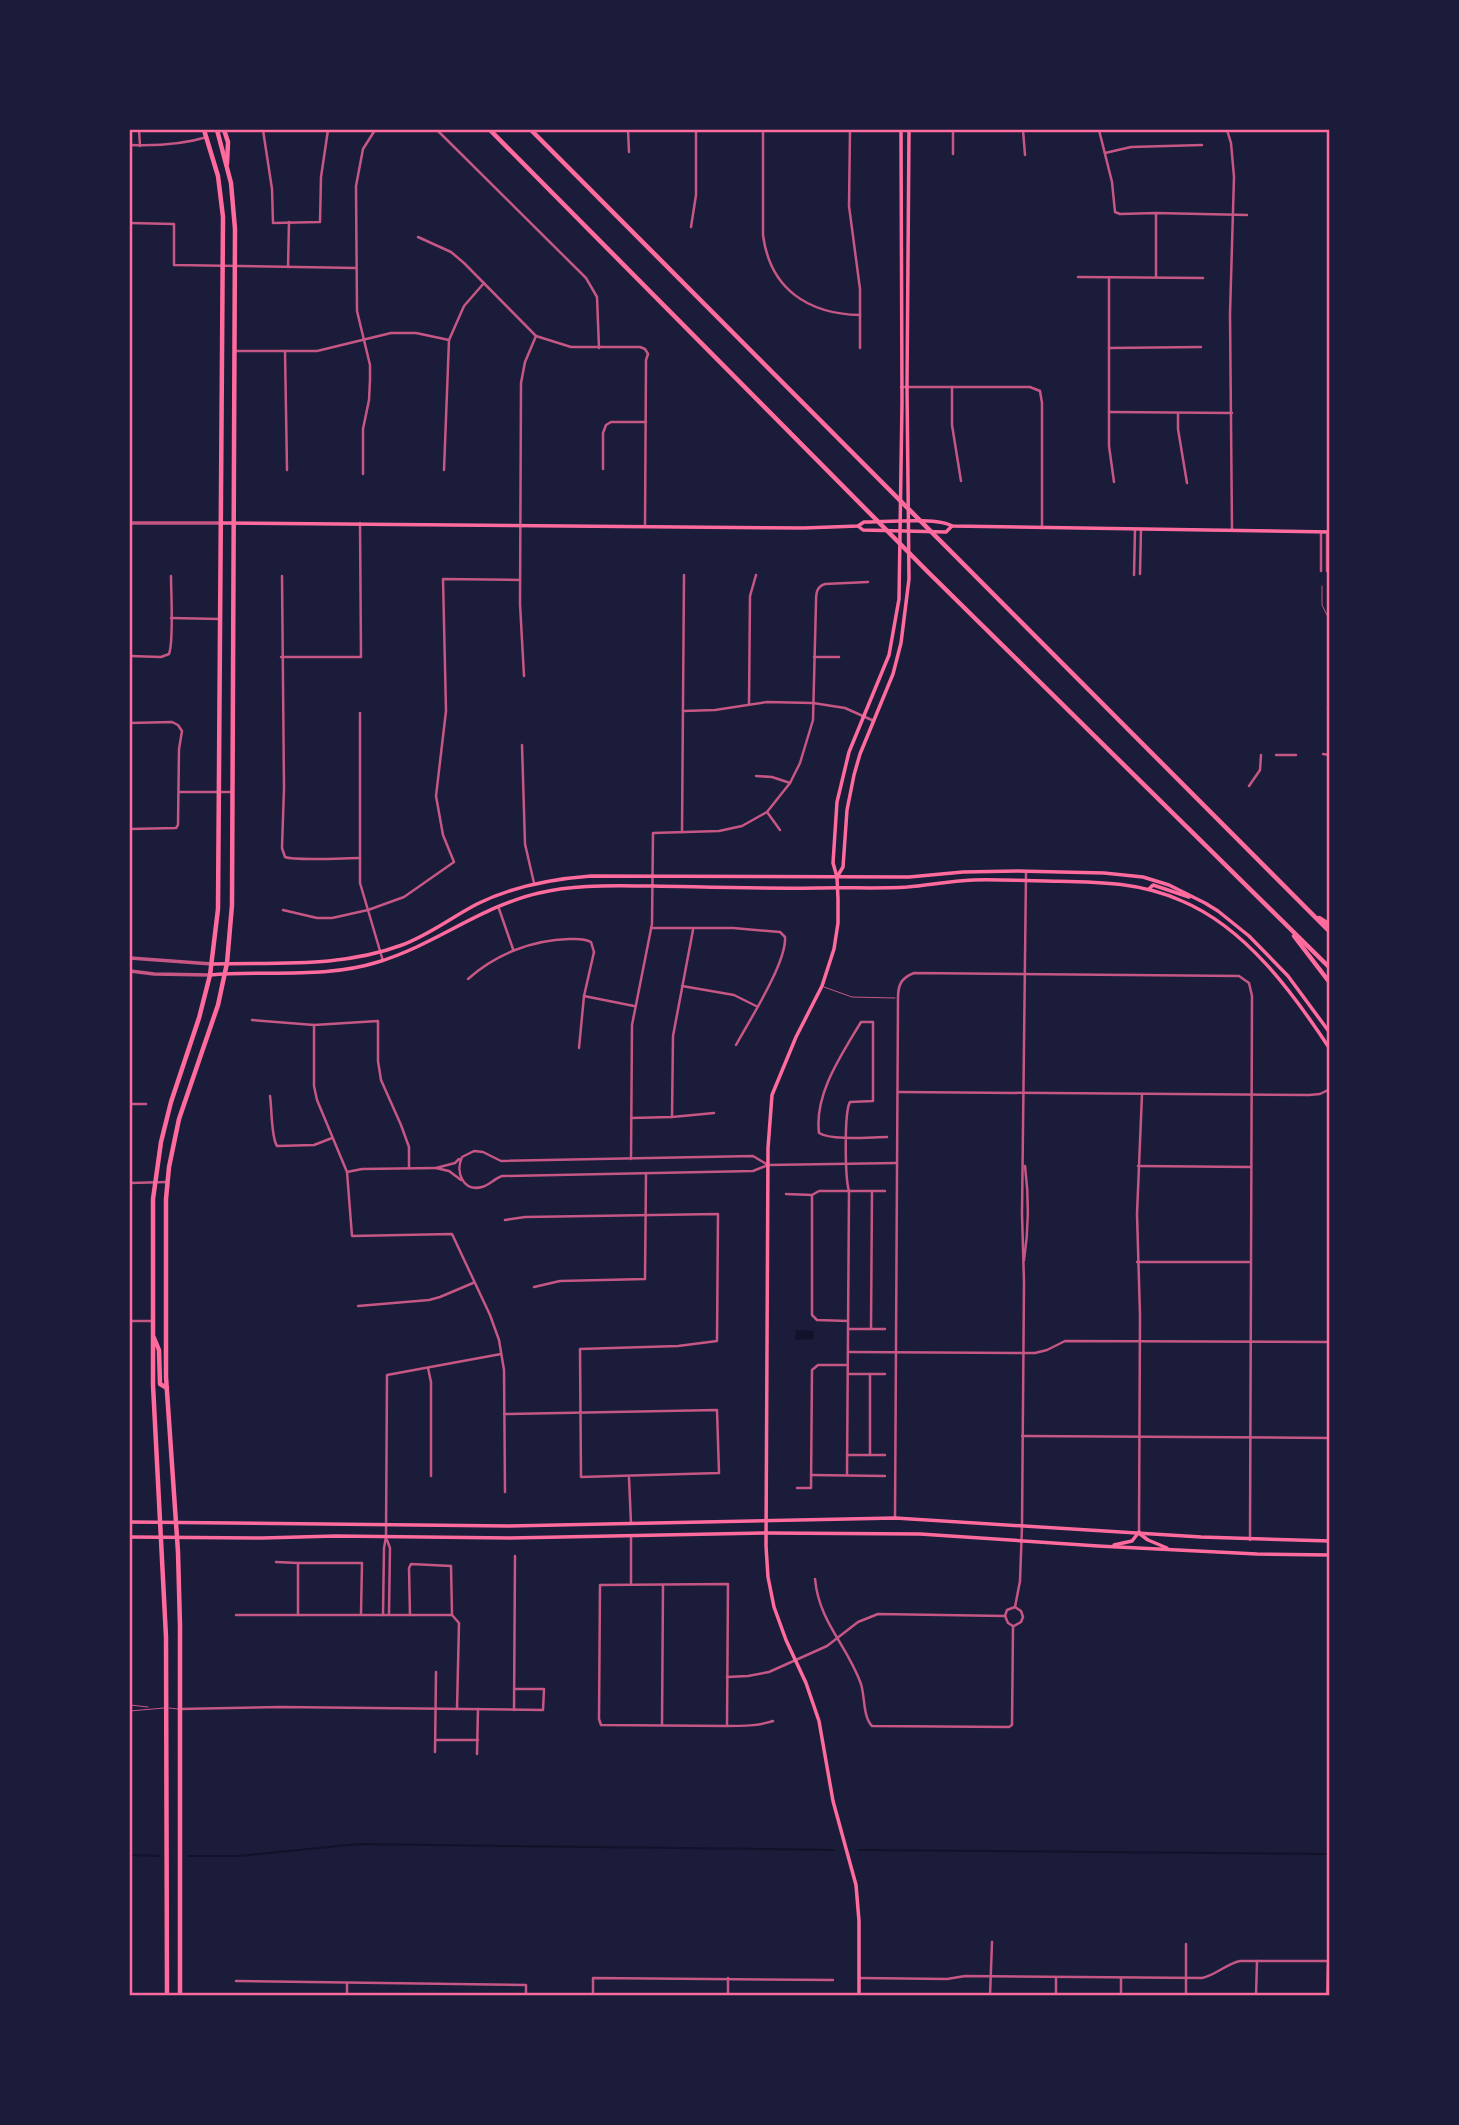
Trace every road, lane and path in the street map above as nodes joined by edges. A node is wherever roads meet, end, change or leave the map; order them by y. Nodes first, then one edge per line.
1 (139, 130) edge
2 (204, 130) edge
3 (217, 130) edge
4 (225, 130) edge
5 (263, 130) edge
6 (328, 130) edge
7 (375, 130) edge
8 (437, 130) edge
9 (489, 130) edge
10 (531, 130) edge
11 (628, 130) edge
12 (696, 130) edge
13 (763, 130) edge
14 (850, 130) edge
15 (901, 130) edge
16 (909, 130) edge
17 (953, 130) edge
18 (1023, 130) edge
19 (1099, 130) edge
20 (1227, 130) edge
21 (207, 136) junction
22 (130, 145) edge
23 (1202, 145) dead end
24 (140, 146) junction
25 (629, 152) dead end
26 (1105, 153) junction
27 (953, 154) dead end
28 (1025, 155) dead end
29 (227, 164) junction
30 (1156, 213) junction
31 (1233, 213) junction
32 (1247, 215) dead end
33 (289, 222) junction
34 (130, 223) edge
35 (691, 227) dead end
36 (418, 237) dead end
37 (223, 265) junction
38 (234, 265) junction
39 (288, 267) junction
40 (356, 268) junction
41 (1078, 277) dead end
42 (1109, 277) junction
43 (1156, 277) junction
44 (1203, 278) dead end
45 (484, 283) junction
46 (860, 316) junction
47 (536, 336) junction
48 (449, 340) junction
49 (364, 341) junction
50 (1201, 347) dead end
51 (599, 348) junction
52 (860, 348) dead end
53 (1109, 348) junction
54 (234, 351) junction
55 (285, 351) junction
56 (952, 386) junction
57 (904, 387) junction
58 (1109, 412) junction
59 (1178, 413) junction
60 (1232, 413) junction
61 (646, 422) junction
62 (603, 469) dead end
63 (287, 470) dead end
64 (444, 471) dead end
65 (363, 474) dead end
66 (961, 481) dead end
67 (1114, 482) dead end
68 (1187, 483) dead end
69 (900, 522) junction
70 (909, 522) junction
71 (130, 523) edge
72 (221, 523) junction
73 (235, 523) junction
74 (360, 523) junction
75 (520, 525) junction
76 (645, 526) junction
77 (858, 526) junction
78 (952, 526) junction
79 (1042, 528) junction
80 (1135, 529) junction
81 (1141, 529) junction
82 (1232, 530) junction
83 (900, 531) junction
84 (909, 531) junction
85 (1321, 532) junction
86 (1328, 532) edge
87 (1321, 571) dead end
88 (1327, 571) dead end
89 (1140, 574) dead end
90 (684, 575) dead end
91 (756, 575) dead end
92 (1134, 575) dead end
93 (171, 576) dead end
94 (282, 576) dead end
95 (520, 580) junction
96 (868, 582) dead end
97 (1322, 586) dead end
98 (171, 618) junction
99 (220, 619) junction
100 (130, 656) edge
101 (281, 657) junction
102 (814, 657) junction
103 (839, 657) dead end
104 (524, 676) dead end
105 (750, 704) junction
106 (813, 704) junction
107 (1328, 708) edge
108 (683, 711) junction
109 (360, 713) dead end
110 (1329, 714) edge
111 (864, 717) junction
112 (874, 721) junction
113 (130, 723) edge
114 (522, 745) dead end
115 (1323, 754) dead end
116 (1261, 755) dead end
117 (1276, 755) dead end
118 (1296, 755) dead end
119 (1329, 755) edge
120 (756, 776) dead end
121 (790, 783) junction
122 (1249, 786) dead end
123 (179, 792) junction
124 (220, 792) junction
125 (232, 792) junction
126 (767, 812) junction
127 (130, 829) edge
128 (780, 830) dead end
129 (682, 832) junction
130 (360, 858) junction
131 (1027, 872) junction
132 (653, 876) junction
133 (837, 877) junction
134 (1027, 881) junction
135 (534, 883) junction
136 (653, 886) junction
137 (838, 887) junction
138 (1149, 889) junction
139 (1198, 899) junction
140 (498, 906) junction
141 (283, 910) dead end
142 (368, 910) junction
143 (1310, 911) junction
144 (1283, 921) junction
145 (1329, 925) edge
146 (651, 928) junction
147 (693, 928) junction
148 (1329, 932) edge
149 (513, 950) junction
150 (380, 952) junction
151 (130, 958) edge
152 (383, 961) junction
153 (227, 963) junction
154 (212, 964) junction
155 (1329, 968) edge
156 (130, 971) edge
157 (225, 973) junction
158 (1025, 973) junction
159 (210, 975) junction
160 (468, 979) dead end
161 (1329, 984) edge
162 (682, 986) junction
163 (822, 986) junction
164 (584, 996) junction
165 (898, 998) junction
166 (634, 1006) junction
167 (757, 1006) junction
168 (253, 1020) dead end
169 (314, 1025) junction
170 (1329, 1033) edge
171 (736, 1045) dead end
172 (579, 1048) dead end
173 (1329, 1049) edge
174 (1329, 1089) edge
175 (898, 1092) junction
176 (1025, 1093) junction
177 (1142, 1094) junction
178 (1252, 1095) junction
179 (270, 1096) dead end
180 (130, 1104) edge
181 (145, 1104) dead end
182 (714, 1113) dead end
183 (673, 1117) junction
184 (631, 1118) junction
185 (847, 1137) junction
186 (887, 1137) dead end
187 (332, 1138) junction
188 (462, 1157) junction
189 (631, 1159) junction
190 (847, 1163) junction
191 (898, 1163) junction
192 (768, 1165) junction
193 (1138, 1166) junction
194 (1251, 1167) junction
195 (409, 1168) junction
196 (436, 1168) junction
197 (347, 1172) junction
198 (646, 1173) junction
199 (462, 1180) junction
200 (155, 1182) junction
201 (167, 1182) junction
202 (130, 1183) edge
203 (849, 1191) junction
204 (872, 1191) junction
205 (885, 1191) dead end
206 (786, 1194) dead end
207 (813, 1195) junction
208 (645, 1215) junction
209 (505, 1220) dead end
210 (1137, 1262) junction
211 (1250, 1262) junction
212 (473, 1283) junction
213 (534, 1287) dead end
214 (358, 1306) dead end
215 (130, 1321) edge
216 (152, 1321) junction
217 (848, 1321) junction
218 (848, 1329) junction
219 (871, 1329) junction
220 (885, 1329) dead end
221 (152, 1334) junction
222 (1140, 1342) junction
223 (1250, 1342) junction
224 (1329, 1342) edge
225 (848, 1352) junction
226 (895, 1352) junction
227 (1023, 1353) junction
228 (501, 1354) junction
229 (848, 1365) junction
230 (428, 1368) junction
231 (848, 1374) junction
232 (870, 1374) junction
233 (885, 1374) dead end
234 (167, 1388) junction
235 (580, 1413) junction
236 (504, 1414) junction
237 (1022, 1436) junction
238 (1139, 1437) junction
239 (1249, 1438) junction
240 (1329, 1438) edge
241 (848, 1455) junction
242 (870, 1455) junction
243 (885, 1455) dead end
244 (811, 1475) junction
245 (847, 1475) junction
246 (431, 1476) dead end
247 (629, 1476) junction
248 (885, 1476) dead end
249 (797, 1488) dead end
250 (505, 1492) dead end
251 (895, 1518) junction
252 (767, 1520) junction
253 (130, 1522) edge
254 (161, 1523) junction
255 (176, 1523) junction
256 (631, 1523) junction
257 (386, 1524) junction
258 (1022, 1526) junction
259 (1139, 1532) junction
260 (766, 1533) junction
261 (631, 1536) junction
262 (130, 1537) edge
263 (162, 1537) junction
264 (177, 1537) junction
265 (386, 1537) junction
266 (1250, 1540) junction
267 (1021, 1541) junction
268 (1329, 1541) edge
269 (1109, 1547) junction
270 (1172, 1550) junction
271 (1329, 1555) edge
272 (514, 1556) dead end
273 (276, 1562) dead end
274 (298, 1563) junction
275 (816, 1579) dead end
276 (631, 1583) junction
277 (663, 1584) junction
278 (1015, 1607) junction
279 (236, 1615) dead end
280 (298, 1615) junction
281 (361, 1615) junction
282 (383, 1615) junction
283 (389, 1615) junction
284 (410, 1615) junction
285 (452, 1615) junction
286 (1005, 1616) junction
287 (1013, 1626) junction
288 (838, 1638) junction
289 (795, 1660) junction
290 (436, 1672) dead end
291 (727, 1677) junction
292 (514, 1689) junction
293 (130, 1705) edge
294 (150, 1708) junction
295 (167, 1708) junction
296 (180, 1709) junction
297 (435, 1709) junction
298 (457, 1709) junction
299 (478, 1709) junction
300 (513, 1710) junction
301 (130, 1711) edge
302 (773, 1721) dead end
303 (662, 1725) junction
304 (727, 1726) junction
305 (435, 1740) junction
306 (478, 1740) junction
307 (435, 1752) dead end
308 (477, 1754) dead end
309 (992, 1942) dead end
310 (1186, 1944) dead end
311 (1256, 1961) junction
312 (1329, 1961) edge
313 (990, 1976) junction
314 (1056, 1977) junction
315 (1121, 1977) junction
316 (728, 1978) junction
317 (859, 1978) junction
318 (1186, 1978) junction
319 (833, 1980) dead end
320 (236, 1981) dead end
321 (347, 1983) junction
322 (167, 1996) edge
323 (180, 1996) edge
324 (347, 1996) edge
325 (526, 1996) edge
326 (593, 1996) edge
327 (728, 1996) edge
328 (859, 1996) edge
329 (990, 1996) edge
330 (1056, 1996) edge
331 (1121, 1996) edge
332 (1186, 1996) edge
333 (1256, 1996) edge
334 (1327, 1996) edge

1 - 24 street
2 - 21 main road
3 - 29 main road
4 - 29 main road
5 - 33 street
6 - 33 street
7 - 40 street
8 - 51 street
9 - 144 main road
10 - 143 main road
11 - 25 street
12 - 35 street
13 - 46 street
14 - 46 street
15 - 57 main road
16 - 57 main road
17 - 27 street
18 - 28 street
19 - 26 street
20 - 31 street
21 - 24 street
21 - 37 main road
22 - 24 street
23 - 26 street
26 - 30 street
29 - 38 main road
30 - 31 street
30 - 43 street
31 - 32 street
31 - 60 street
33 - 39 street
34 - 37 street
36 - 45 street
37 - 38 street
37 - 72 main road
38 - 39 street
38 - 54 main road
39 - 40 street
40 - 49 street
41 - 42 street
42 - 43 street
42 - 53 street
43 - 44 street
45 - 47 street
45 - 48 street
46 - 52 street
47 - 51 street
47 - 75 street
48 - 49 street
48 - 64 street
49 - 55 street
49 - 65 street
50 - 53 street
51 - 61 street
53 - 58 street
54 - 55 street
54 - 73 main road
55 - 63 street
56 - 57 street
56 - 66 street
56 - 79 street
57 - 69 main road
57 - 70 main road
58 - 59 street
58 - 67 street
59 - 60 street
59 - 68 street
60 - 82 street
61 - 62 street
61 - 76 street
69 - 70 main road
69 - 77 main road
69 - 83 main road
70 - 78 main road
70 - 84 main road
71 - 72 street
72 - 73 main road
72 - 99 main road
73 - 74 main road
73 - 125 main road
74 - 75 main road
74 - 101 street
75 - 76 main road
75 - 95 street
76 - 77 main road
77 - 83 main road
78 - 79 main road
78 - 84 main road
79 - 80 main road
80 - 81 main road
80 - 92 street
81 - 82 main road
81 - 89 street
82 - 85 main road
83 - 84 main road
83 - 111 main road
84 - 112 main road
85 - 86 main road
85 - 87 street
86 - 88 street
90 - 108 street
91 - 105 street
93 - 98 street
94 - 101 street
95 - 104 street
95 - 142 street
96 - 102 street
97 - 107 lane
98 - 99 street
98 - 100 street
99 - 124 main road
101 - 130 street
102 - 103 street
102 - 106 street
105 - 106 street
105 - 108 street
106 - 111 street
106 - 121 street
107 - 110 street
108 - 129 street
109 - 130 street
111 - 112 street
111 - 133 main road
112 - 133 main road
113 - 123 street
114 - 135 street
115 - 119 street
116 - 122 street
117 - 118 street
120 - 121 street
121 - 126 street
123 - 124 street
123 - 127 street
124 - 125 street
124 - 154 main road
125 - 153 main road
126 - 128 street
126 - 129 street
129 - 132 street
130 - 142 street
131 - 133 main road
131 - 134 street
131 - 139 main road
132 - 133 main road
132 - 135 main road
132 - 136 street
133 - 137 main road
134 - 137 main road
134 - 138 main road
134 - 158 street
135 - 150 main road
136 - 137 main road
136 - 140 main road
136 - 146 street
137 - 163 main road
138 - 139 main road
138 - 173 main road
139 - 170 main road
140 - 149 street
140 - 152 main road
141 - 142 street
142 - 150 street
143 - 145 main road
143 - 148 main road
144 - 155 main road
144 - 161 main road
146 - 147 street
146 - 166 street
147 - 162 street
147 - 167 street
149 - 160 street
149 - 164 street
150 - 152 street
150 - 153 main road
151 - 154 street
152 - 157 main road
153 - 154 main road
153 - 157 main road
154 - 159 main road
156 - 159 street
157 - 159 main road
157 - 201 main road
158 - 165 street
158 - 176 street
158 - 178 street
159 - 200 main road
162 - 167 street
162 - 183 street
163 - 165 lane
163 - 192 main road
164 - 166 street
164 - 172 street
165 - 175 street
166 - 184 street
167 - 171 street
168 - 169 street
169 - 187 street
169 - 195 street
174 - 178 street
175 - 176 street
175 - 191 street
176 - 177 street
176 - 227 street
177 - 178 street
177 - 193 street
178 - 194 street
179 - 187 street
180 - 181 street
182 - 183 street
183 - 184 street
184 - 189 street
185 - 185 street
185 - 186 street
185 - 190 street
187 - 197 street
188 - 189 street
188 - 196 street
188 - 199 street
189 - 192 street
190 - 191 street
190 - 192 street
190 - 203 street
191 - 226 street
192 - 198 street
192 - 252 main road
193 - 194 street
193 - 210 street
194 - 211 street
195 - 196 street
195 - 197 street
196 - 199 street
197 - 212 street
198 - 199 street
198 - 208 street
200 - 201 street
200 - 202 street
200 - 216 main road
201 - 234 main road
203 - 204 street
203 - 207 street
203 - 217 street
204 - 205 street
204 - 219 street
206 - 207 street
207 - 217 street
208 - 209 street
208 - 213 street
208 - 235 street
210 - 211 street
210 - 222 street
211 - 223 street
212 - 214 street
212 - 228 street
215 - 216 street
216 - 221 main road
217 - 218 street
218 - 219 street
218 - 225 street
219 - 220 street
221 - 234 main road
221 - 254 main road
222 - 223 street
222 - 227 street
222 - 238 street
223 - 224 street
223 - 239 street
225 - 226 street
225 - 229 street
226 - 227 street
226 - 251 street
227 - 237 street
228 - 230 street
228 - 236 street
229 - 231 street
229 - 244 street
230 - 246 street
230 - 257 street
231 - 232 street
231 - 241 street
232 - 233 street
232 - 242 street
234 - 255 main road
235 - 236 street
235 - 247 street
235 - 247 street
236 - 250 street
237 - 238 street
237 - 258 street
238 - 239 street
238 - 259 street
239 - 240 street
239 - 266 street
241 - 242 street
241 - 245 street
242 - 243 street
244 - 245 street
244 - 249 street
245 - 248 street
247 - 256 street
251 - 252 main road
251 - 258 main road
252 - 256 main road
252 - 260 main road
253 - 254 main road
254 - 255 main road
254 - 263 main road
255 - 257 main road
255 - 264 main road
256 - 257 main road
257 - 265 street
258 - 259 main road
258 - 267 street
259 - 266 main road
259 - 269 main road
259 - 270 main road
260 - 261 main road
260 - 267 main road
260 - 289 main road
261 - 265 main road
261 - 276 street
262 - 263 main road
263 - 264 main road
263 - 295 main road
264 - 265 main road
264 - 296 main road
265 - 282 street
265 - 283 street
266 - 268 main road
267 - 269 main road
267 - 278 street
269 - 270 main road
270 - 271 main road
272 - 292 street
273 - 274 street
274 - 280 street
274 - 281 street
275 - 288 street
276 - 277 street
276 - 303 street
277 - 291 street
277 - 303 street
278 - 286 street
278 - 287 street
279 - 280 street
280 - 281 street
281 - 282 street
282 - 283 street
283 - 284 street
284 - 285 street
284 - 285 street
285 - 298 street
286 - 287 street
286 - 288 street
287 - 288 street
288 - 289 street
289 - 291 street
289 - 317 main road
290 - 297 street
291 - 304 street
292 - 300 street
292 - 300 street
293 - 294 lane
294 - 295 lane
294 - 301 lane
295 - 296 lane
295 - 322 main road
296 - 297 street
296 - 323 main road
297 - 298 street
297 - 305 street
298 - 299 street
299 - 300 street
299 - 306 street
302 - 304 street
303 - 304 street
305 - 306 street
305 - 307 street
306 - 308 street
309 - 313 street
310 - 318 street
311 - 312 street
311 - 318 street
311 - 333 street
312 - 334 street
313 - 314 street
313 - 317 street
313 - 329 street
314 - 315 street
314 - 330 street
315 - 318 street
315 - 331 street
316 - 319 street
316 - 326 street
316 - 327 street
317 - 328 main road
318 - 332 street
320 - 321 street
321 - 324 street
321 - 325 street

